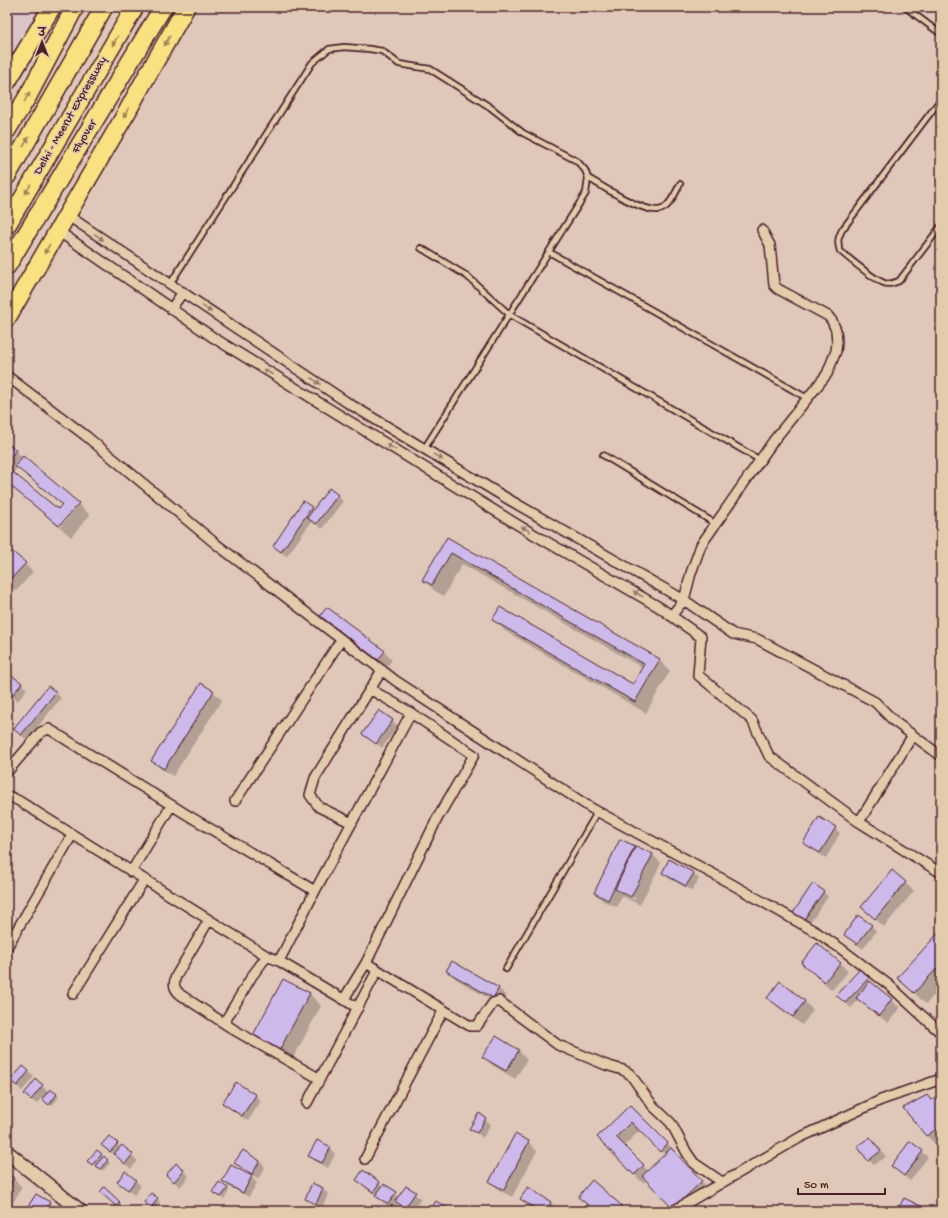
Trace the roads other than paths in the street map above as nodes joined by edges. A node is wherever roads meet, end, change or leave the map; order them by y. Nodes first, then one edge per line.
1 (52, 7) edge
2 (75, 7) edge
3 (104, 7) edge
4 (135, 7) edge
5 (163, 7) edge
6 (186, 7) edge
7 (906, 7) edge
8 (941, 34) edge
9 (7, 82) edge
10 (941, 99) edge
11 (7, 130) edge
12 (7, 176) edge
13 (588, 178) junction
14 (680, 184) dead end
15 (67, 215) junction
16 (7, 225) edge
17 (941, 226) edge
18 (762, 230) dead end
19 (58, 231) junction
20 (421, 248) dead end
21 (549, 252) junction
22 (7, 266) edge
23 (170, 284) junction
24 (183, 292) junction
25 (171, 309) junction
26 (510, 315) junction
27 (7, 318) edge
28 (7, 376) edge
29 (807, 398) junction
30 (424, 449) junction
31 (604, 455) dead end
32 (760, 460) junction
33 (716, 524) junction
34 (684, 600) junction
35 (671, 616) junction
36 (342, 640) junction
37 (382, 670) junction
38 (370, 689) junction
39 (411, 713) junction
40 (913, 735) junction
41 (941, 756) edge
42 (7, 772) edge
43 (7, 796) edge
44 (235, 801) dead end
45 (171, 806) junction
46 (598, 811) junction
47 (859, 822) junction
48 (352, 823) junction
49 (72, 835) junction
50 (131, 872) junction
51 (941, 873) edge
52 (144, 880) junction
53 (315, 891) junction
54 (209, 920) junction
55 (7, 947) edge
56 (267, 956) junction
57 (279, 961) junction
58 (366, 963) junction
59 (506, 969) dead end
60 (377, 971) junction
61 (74, 994) dead end
62 (344, 999) junction
63 (358, 1008) junction
64 (443, 1011) junction
65 (224, 1023) junction
66 (941, 1033) edge
67 (320, 1079) junction
68 (941, 1079) edge
69 (307, 1103) dead end
70 (7, 1152) edge
71 (365, 1159) dead end
72 (722, 1182) junction
73 (80, 1211) edge
74 (672, 1211) edge

1 - 9 highway
11 -> 2 highway
12 -> 3 highway
4 -> 16 highway, Delhi - Meerut Expressway
5 - 22 highway, Flyover
6 -> 15 highway
7 - 8 lane
10 - 17 lane
13 - 14 lane
13 - 21 lane
13 - 23 lane
15 - 19 highway
15 -> 23 street
18 - 29 street
19 - 25 street
19 -> 27 highway
20 - 26 lane
21 - 26 lane
21 - 29 lane
23 - 24 street
24 - 25 street
24 -> 30 street
35 -> 25 street
26 - 30 lane
26 - 32 lane
28 - 36 street
29 - 32 street
30 -> 34 street
31 - 33 lane
32 - 33 street
33 - 34 street
34 - 35 street
34 - 40 street
35 - 47 street
36 - 37 street
36 - 44 street
37 - 38 street
37 - 46 street
38 - 39 street
38 - 48 street
39 - 48 street
39 - 58 street
40 - 41 street
40 - 47 street
42 - 45 street
43 - 49 street
45 - 50 street
45 - 53 street
46 - 59 lane
46 - 66 street
47 - 51 street
48 - 53 street
49 - 50 street
49 - 55 street
50 - 52 street
52 - 54 street
52 - 61 street
53 - 57 street
54 - 56 street
54 - 65 street
56 - 57 street
56 - 65 street
57 - 62 street
58 - 60 street
58 - 62 street
60 - 63 street
60 - 64 street
62 - 63 street
63 - 67 street
64 - 71 street
64 - 72 street
65 - 67 street
67 - 69 street
68 - 72 street
70 - 73 street
72 - 74 street

